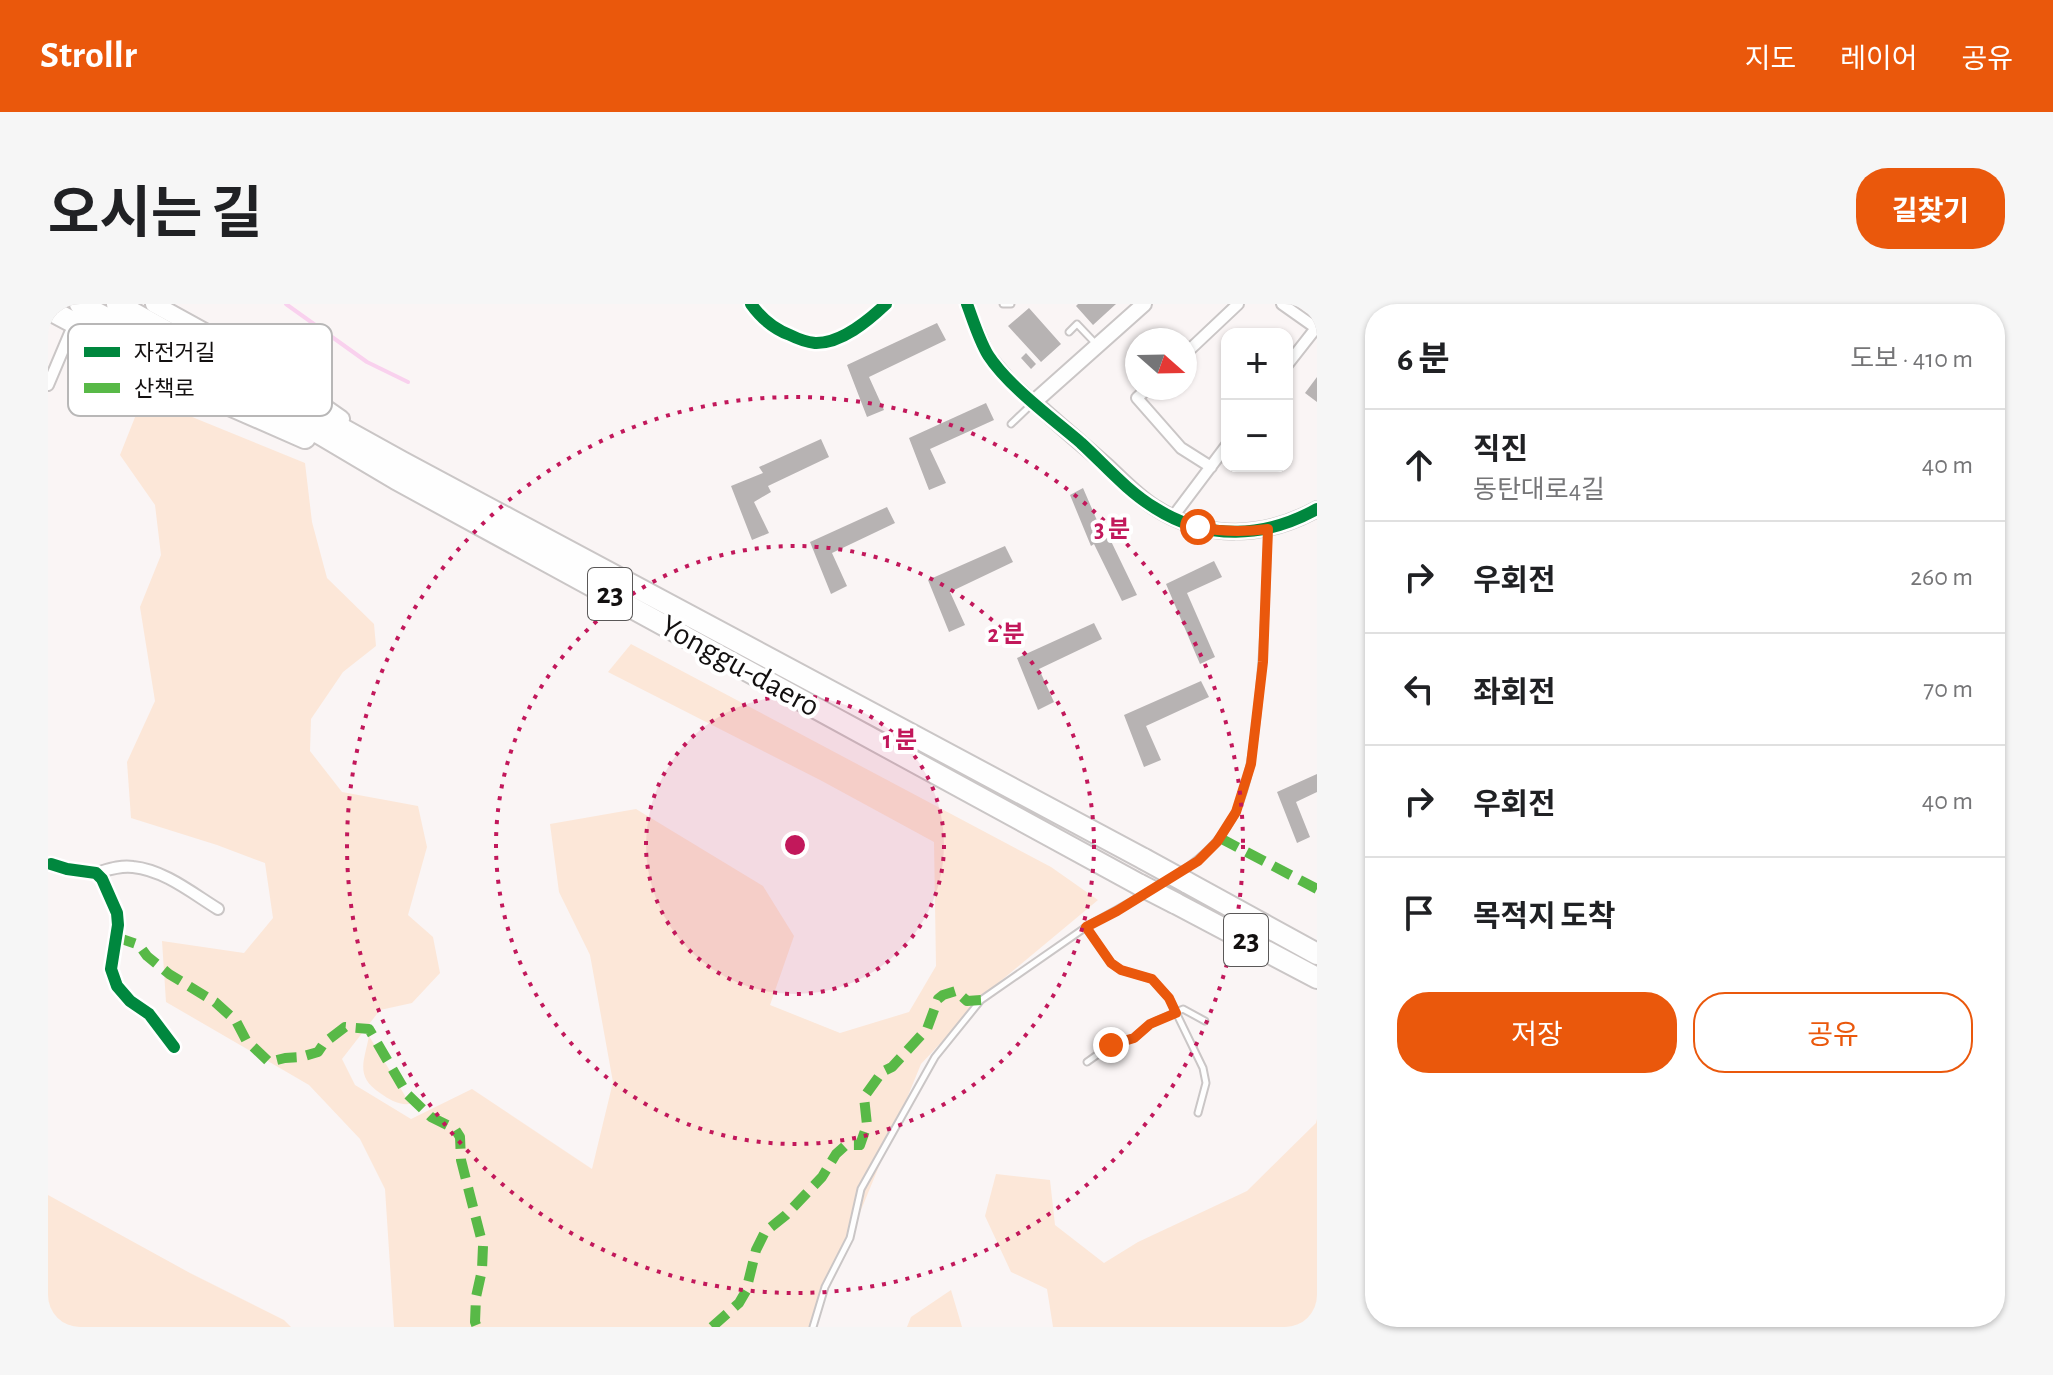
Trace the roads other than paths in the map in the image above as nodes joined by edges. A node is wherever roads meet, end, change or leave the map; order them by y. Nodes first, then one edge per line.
1 (80, 304) edge
2 (117, 304) edge
3 (154, 304) edge
4 (751, 304) edge
5 (886, 304) edge
6 (967, 304) edge
7 (1003, 304) edge
8 (1011, 304) edge
9 (1144, 304) edge
10 (1238, 304) edge
11 (1282, 304) edge
12 (48, 309) edge
13 (76, 324) edge
14 (117, 324) edge
15 (151, 324) edge
16 (190, 324) edge
17 (1069, 332) dead end
18 (68, 338) edge
19 (1197, 343) edge
20 (1097, 345) junction
21 (1293, 357) edge
22 (48, 385) edge
23 (1139, 400) edge
24 (1034, 402) junction
25 (259, 416) edge
26 (290, 416) edge
27 (307, 416) edge
28 (329, 416) edge
29 (1011, 424) dead end
30 (1221, 453) edge
31 (1211, 467) junction
32 (399, 470) junction
33 (1317, 509) edge
34 (1172, 518) junction
35 (1268, 529) junction
36 (49, 863) edge
37 (96, 873) junction
38 (1178, 880) junction
39 (1149, 885) junction
40 (218, 909) dead end
41 (1086, 927) junction
42 (1317, 954) edge
43 (1317, 978) edge
44 (1176, 1013) junction
45 (1205, 1021) dead end
46 (174, 1047) dead end
47 (1087, 1062) dead end
48 (1198, 1113) dead end
49 (813, 1327) edge

1 - 14 highway, Yonggu-daero / 23
2 - 15 highway, Yonggu-daero / 23
3 - 16 main road
4 - 5 street
6 - 24 street
7 - 8 lane
9 - 20 street
10 - 19 street
11 - 21 street
12 - 13 highway
17 - 20 lane
18 - 22 street
20 - 24 street
23 - 31 street
24 - 29 lane
24 - 34 street
25 - 32 highway
26 - 32 highway, Yonggu-daero / 23
27 - 32 highway, Yonggu-daero / 23
28 - 32 main road
30 - 31 street
31 - 34 street
32 - 38 highway, Yonggu-daero / 23, bridge
32 - 39 highway, Yonggu-daero / 23
33 - 35 street
34 - 35 street
35 - 38 lane
36 - 37 street
37 - 40 street
37 - 46 street
38 - 42 highway, Yonggu-daero / 23
39 - 41 lane
39 - 43 highway, Yonggu-daero / 23, bridge
41 - 44 lane
41 - 49 lane
44 - 45 lane
44 - 47 lane
44 - 48 lane

